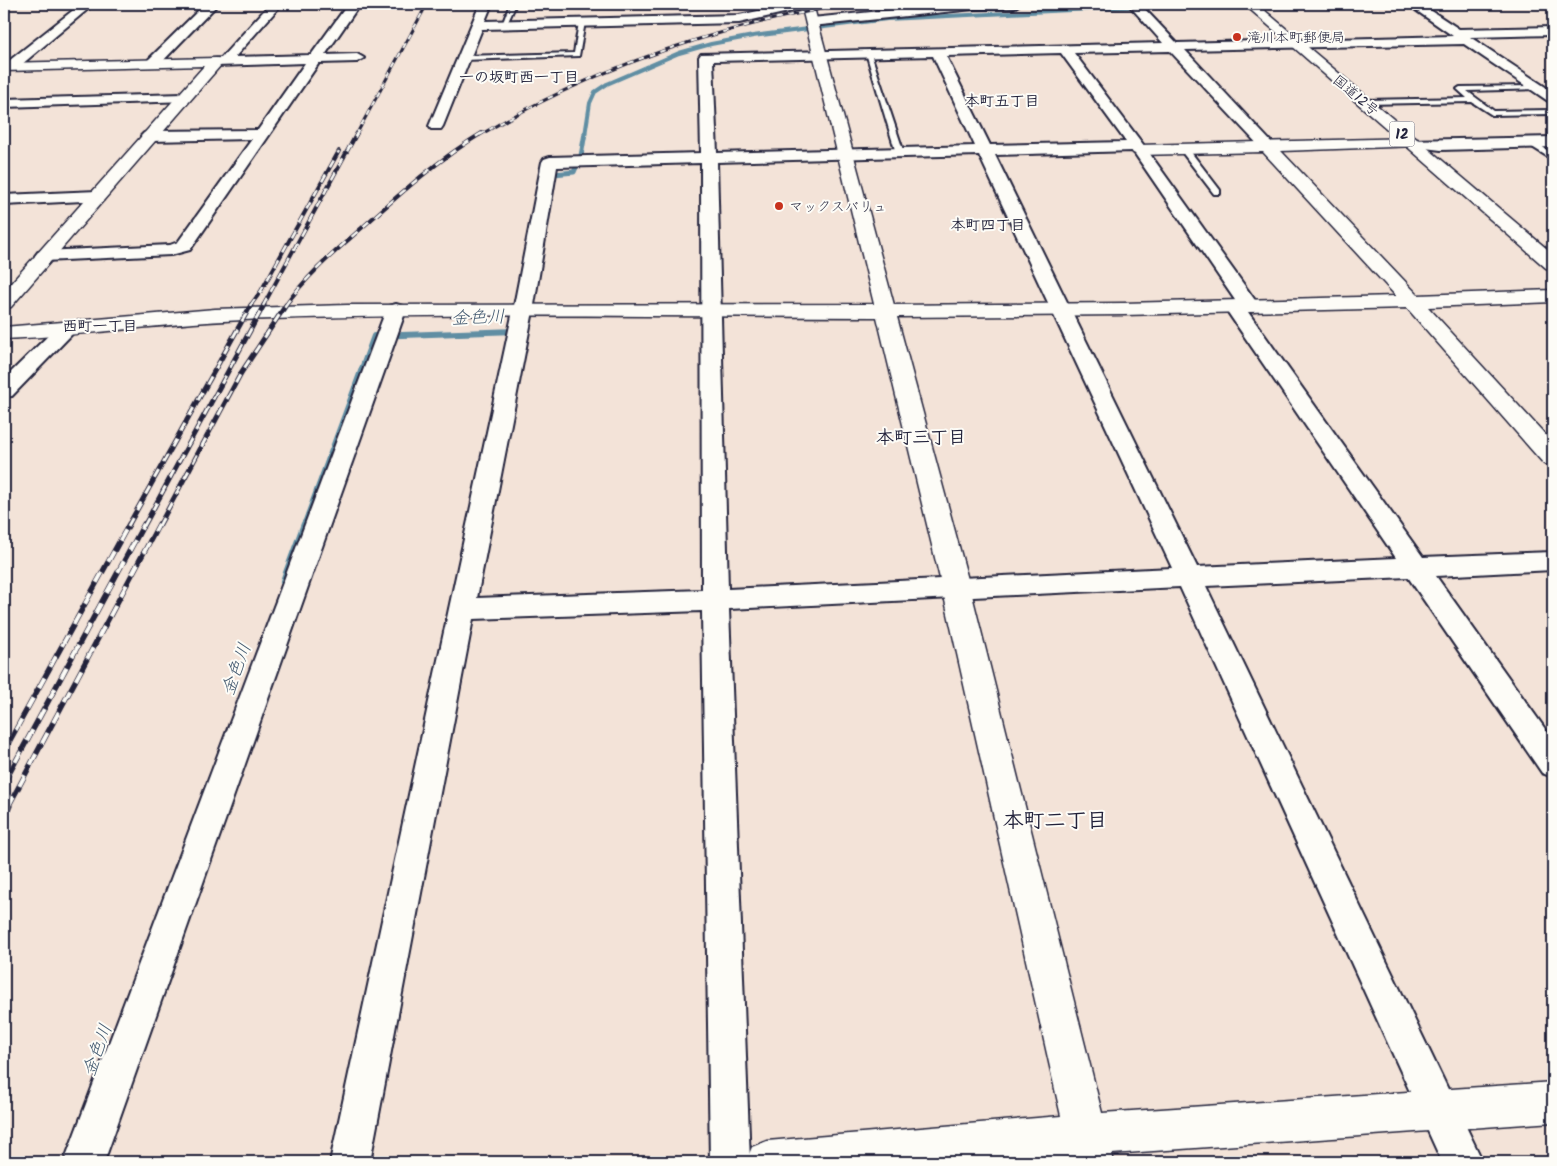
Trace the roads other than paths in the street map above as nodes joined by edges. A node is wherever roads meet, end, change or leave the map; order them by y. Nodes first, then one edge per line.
1 (88, 4) edge
2 (212, 4) edge
3 (276, 4) edge
4 (354, 4) edge
5 (486, 4) edge
6 (513, 4) edge
7 (807, 4) edge
8 (1014, 4) edge
9 (1134, 4) edge
10 (1250, 4) edge
11 (1414, 4) edge
12 (548, 10) dead end
13 (582, 22) junction
14 (812, 22) junction
15 (544, 23) junction
16 (504, 24) junction
17 (477, 25) junction
18 (1553, 31) edge
19 (1461, 37) junction
20 (1296, 44) junction
21 (1174, 47) junction
22 (1065, 49) junction
23 (938, 52) junction
24 (868, 54) junction
25 (821, 55) junction
26 (357, 58) dead end
27 (463, 58) junction
28 (315, 59) junction
29 (221, 62) junction
30 (153, 63) junction
31 (7, 67) edge
32 (1538, 88) junction
33 (183, 98) junction
34 (1553, 98) edge
35 (1474, 100) junction
36 (1365, 102) junction
37 (4, 103) edge
38 (1553, 112) edge
39 (436, 126) dead end
40 (263, 134) junction
41 (149, 136) junction
42 (1553, 142) edge
43 (1413, 143) junction
44 (1532, 143) junction
45 (1268, 147) junction
46 (1138, 148) junction
47 (1184, 149) junction
48 (986, 150) junction
49 (900, 153) junction
50 (846, 154) junction
51 (709, 157) junction
52 (1553, 158) edge
53 (1217, 192) dead end
54 (97, 196) junction
55 (4, 200) edge
56 (44, 256) junction
57 (1553, 264) edge
58 (1553, 296) edge
59 (1412, 301) junction
60 (4, 302) edge
61 (1242, 308) junction
62 (396, 310) junction
63 (1061, 310) junction
64 (523, 311) junction
65 (886, 311) junction
66 (710, 312) junction
67 (66, 329) junction
68 (4, 332) edge
69 (4, 391) edge
70 (1553, 458) edge
71 (1553, 561) edge
72 (1416, 567) junction
73 (1189, 577) junction
74 (956, 587) junction
75 (715, 600) junction
76 (461, 609) junction
77 (1553, 764) edge
78 (1553, 1102) edge
79 (1438, 1112) junction
80 (1089, 1149) edge
81 (84, 1162) edge
82 (350, 1162) edge
83 (730, 1162) edge
84 (767, 1162) edge
85 (1462, 1162) edge

1 - 31 street
2 - 30 street
3 - 29 street
4 - 28 street
5 - 17 street
6 - 16 lane
7 - 13 street
7 - 14 main road
8 - 14 street
9 - 21 street
10 - 20 main road, 国道12号 / 12
11 - 19 street
12 - 15 street
13 - 15 street
13 - 27 lane
14 - 25 main road
15 - 16 street
16 - 17 street
17 - 27 street
18 - 19 street
19 - 20 street
19 - 32 street
20 - 21 street
20 - 36 main road, 国道12号 / 12
21 - 22 street
21 - 45 street
22 - 23 street
22 - 46 street
23 - 24 street
23 - 48 street
24 - 25 street
24 - 49 lane
25 - 50 main road
25 - 51 street
26 - 28 street
27 - 39 street
28 - 29 street
28 - 40 street
29 - 30 main road
29 - 33 main road
30 - 31 main road
32 - 34 street
32 - 35 lane
33 - 37 street
33 - 41 main road
35 - 36 lane
35 - 38 lane
36 - 43 main road, 国道12号 / 12
40 - 41 street
40 - 56 street
41 - 54 main road
42 - 44 street
43 - 44 street
43 - 45 main road
43 - 57 main road, 国道12号 / 12
44 - 52 lane
45 - 47 main road
45 - 59 main road
46 - 47 main road
46 - 48 street
46 - 61 street
47 - 53 lane
48 - 49 street
48 - 63 street
49 - 50 street
50 - 51 street
50 - 65 main road
51 - 64 street
51 - 66 street
54 - 55 street
54 - 56 main road
56 - 60 main road
58 - 59 main road
59 - 61 main road
59 - 70 main road
61 - 63 main road
61 - 72 street
62 - 64 main road
62 - 67 main road
62 - 81 street
63 - 65 main road
63 - 73 street
64 - 66 main road
64 - 76 street
65 - 66 main road
65 - 74 main road
66 - 75 street
67 - 68 main road
67 - 69 street
71 - 72 street
72 - 73 street
72 - 77 street
73 - 74 street
73 - 79 street
74 - 75 street
74 - 80 main road
75 - 76 street
75 - 83 street
76 - 82 street
78 - 79 main road
79 - 80 main road
79 - 85 street
80 - 84 main road

